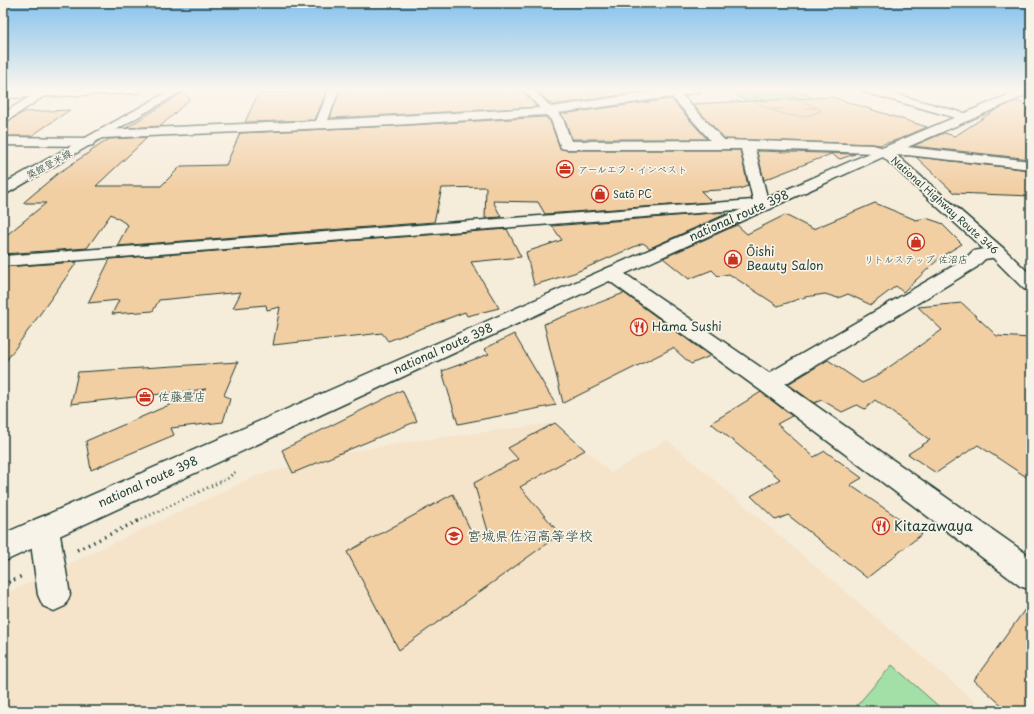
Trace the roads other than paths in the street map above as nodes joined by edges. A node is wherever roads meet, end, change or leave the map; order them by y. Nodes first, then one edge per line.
1 (121, 123) edge
2 (335, 123) edge
3 (558, 123) edge
4 (702, 123) edge
5 (952, 123) edge
6 (321, 124) joint
7 (103, 134) junction
8 (3, 141) edge
9 (88, 142) junction
10 (720, 144) junction
11 (747, 145) junction
12 (885, 152) junction
13 (1031, 165) edge
14 (3, 190) edge
15 (764, 205) junction
16 (997, 252) junction
17 (3, 261) edge
18 (611, 273) junction
19 (1031, 285) edge
20 (768, 384) junction
21 (44, 530) junction
22 (3, 548) edge
23 (1031, 575) edge
24 (54, 594) dead end

1 - 7 main road, 築館登米線
2 - 6 main road
3 - 10 main road
4 - 10 main road
5 - 12 main road, National Highway Route 346
6 - 7 main road
7 - 9 main road, 築館登米線
8 - 9 main road
9 - 14 main road, 築館登米線
10 - 11 main road
11 - 12 main road
11 - 15 main road
12 - 13 main road
12 - 15 main road, national route 398
12 - 16 main road, National Highway Route 346
15 - 17 main road
15 - 18 main road, national route 398
16 - 19 main road, National Highway Route 346
16 - 20 main road
18 - 20 main road
18 - 21 main road, national route 398
20 - 23 main road
21 - 22 main road, national route 398
21 - 24 main road

